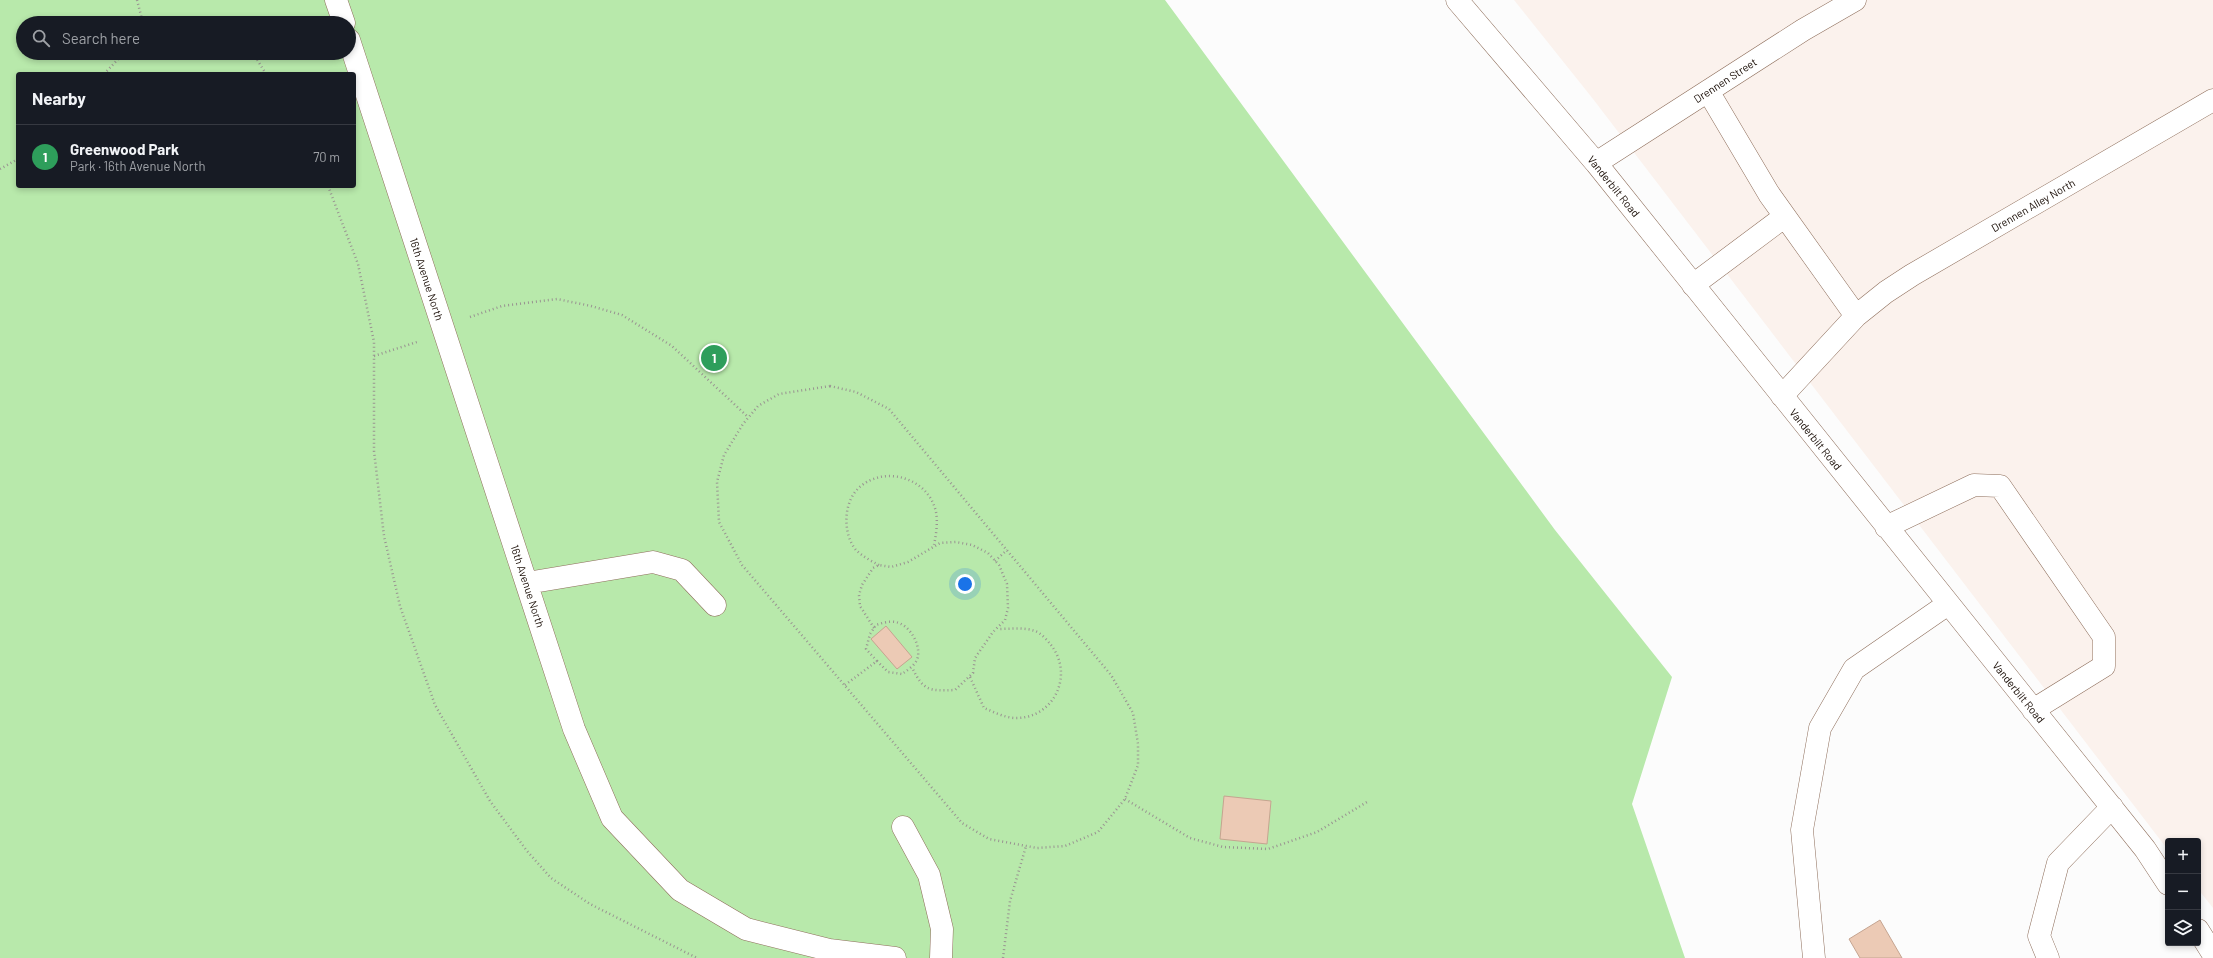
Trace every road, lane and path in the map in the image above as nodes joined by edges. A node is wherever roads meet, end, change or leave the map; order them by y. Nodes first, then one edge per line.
1 (137, 0) edge
2 (336, 0) edge
3 (1457, 0) edge
4 (1855, 0) edge
5 (141, 16) edge
6 (342, 16) edge
7 (117, 60) edge
8 (257, 60) edge
9 (355, 60) edge
10 (106, 72) edge
11 (265, 72) edge
12 (1708, 91) junction
13 (2213, 100) edge
14 (16, 160) edge
15 (1596, 163) junction
16 (0, 169) edge
17 (329, 188) edge
18 (1784, 217) junction
19 (1693, 285) junction
20 (1856, 316) junction
21 (443, 330) junction
22 (374, 356) junction
23 (1782, 396) junction
24 (748, 417) junction
25 (1886, 527) junction
26 (934, 546) junction
27 (1007, 550) junction
28 (995, 561) junction
29 (879, 565) junction
30 (526, 583) junction
31 (1948, 604) junction
32 (715, 606) dead end
33 (874, 628) junction
34 (997, 629) junction
35 (877, 661) junction
36 (912, 667) junction
37 (970, 677) junction
38 (845, 685) junction
39 (2033, 710) junction
40 (1125, 799) junction
41 (1367, 802) dead end
42 (2112, 807) junction
43 (903, 827) dead end
44 (1026, 846) junction
45 (2165, 879) edge
46 (2201, 935) edge
47 (2213, 954) edge
48 (697, 958) edge
49 (896, 958) edge
50 (941, 958) edge
51 (1003, 958) edge
52 (1814, 958) edge
53 (2048, 958) edge

1 - 5 path
2 - 6 street
3 - 15 street, Vanderbilt Road
4 - 12 street, Drennen Street
7 - 10 path
8 - 11 path
9 - 21 street, 16th Avenue North
12 - 15 street, Drennen Street
12 - 18 street
13 - 20 street, Drennen Alley North
14 - 16 path
15 - 19 street, Vanderbilt Road
17 - 22 path
18 - 19 street
18 - 20 street
19 - 23 street, Vanderbilt Road
20 - 23 street, Drennen Alley North
21 - 22 path
21 - 24 path
21 - 30 street, 16th Avenue North
22 - 48 path
23 - 25 street, Vanderbilt Road
24 - 27 path
24 - 38 path
25 - 31 street, Vanderbilt Road
25 - 39 street
26 - 28 path
26 - 29 path
26 - 29 path
27 - 28 path
27 - 40 path
28 - 34 path
29 - 33 path
30 - 32 street
30 - 49 street, 16th Avenue North
31 - 39 street, Vanderbilt Road
31 - 52 street
33 - 35 path
33 - 36 path
34 - 37 path
34 - 37 path
35 - 36 path
35 - 38 path
36 - 37 path
38 - 44 path
39 - 42 street, Vanderbilt Road
40 - 41 path
40 - 44 path
42 - 45 street, Vanderbilt Road
42 - 53 street
43 - 50 street
44 - 51 path
46 - 47 street

